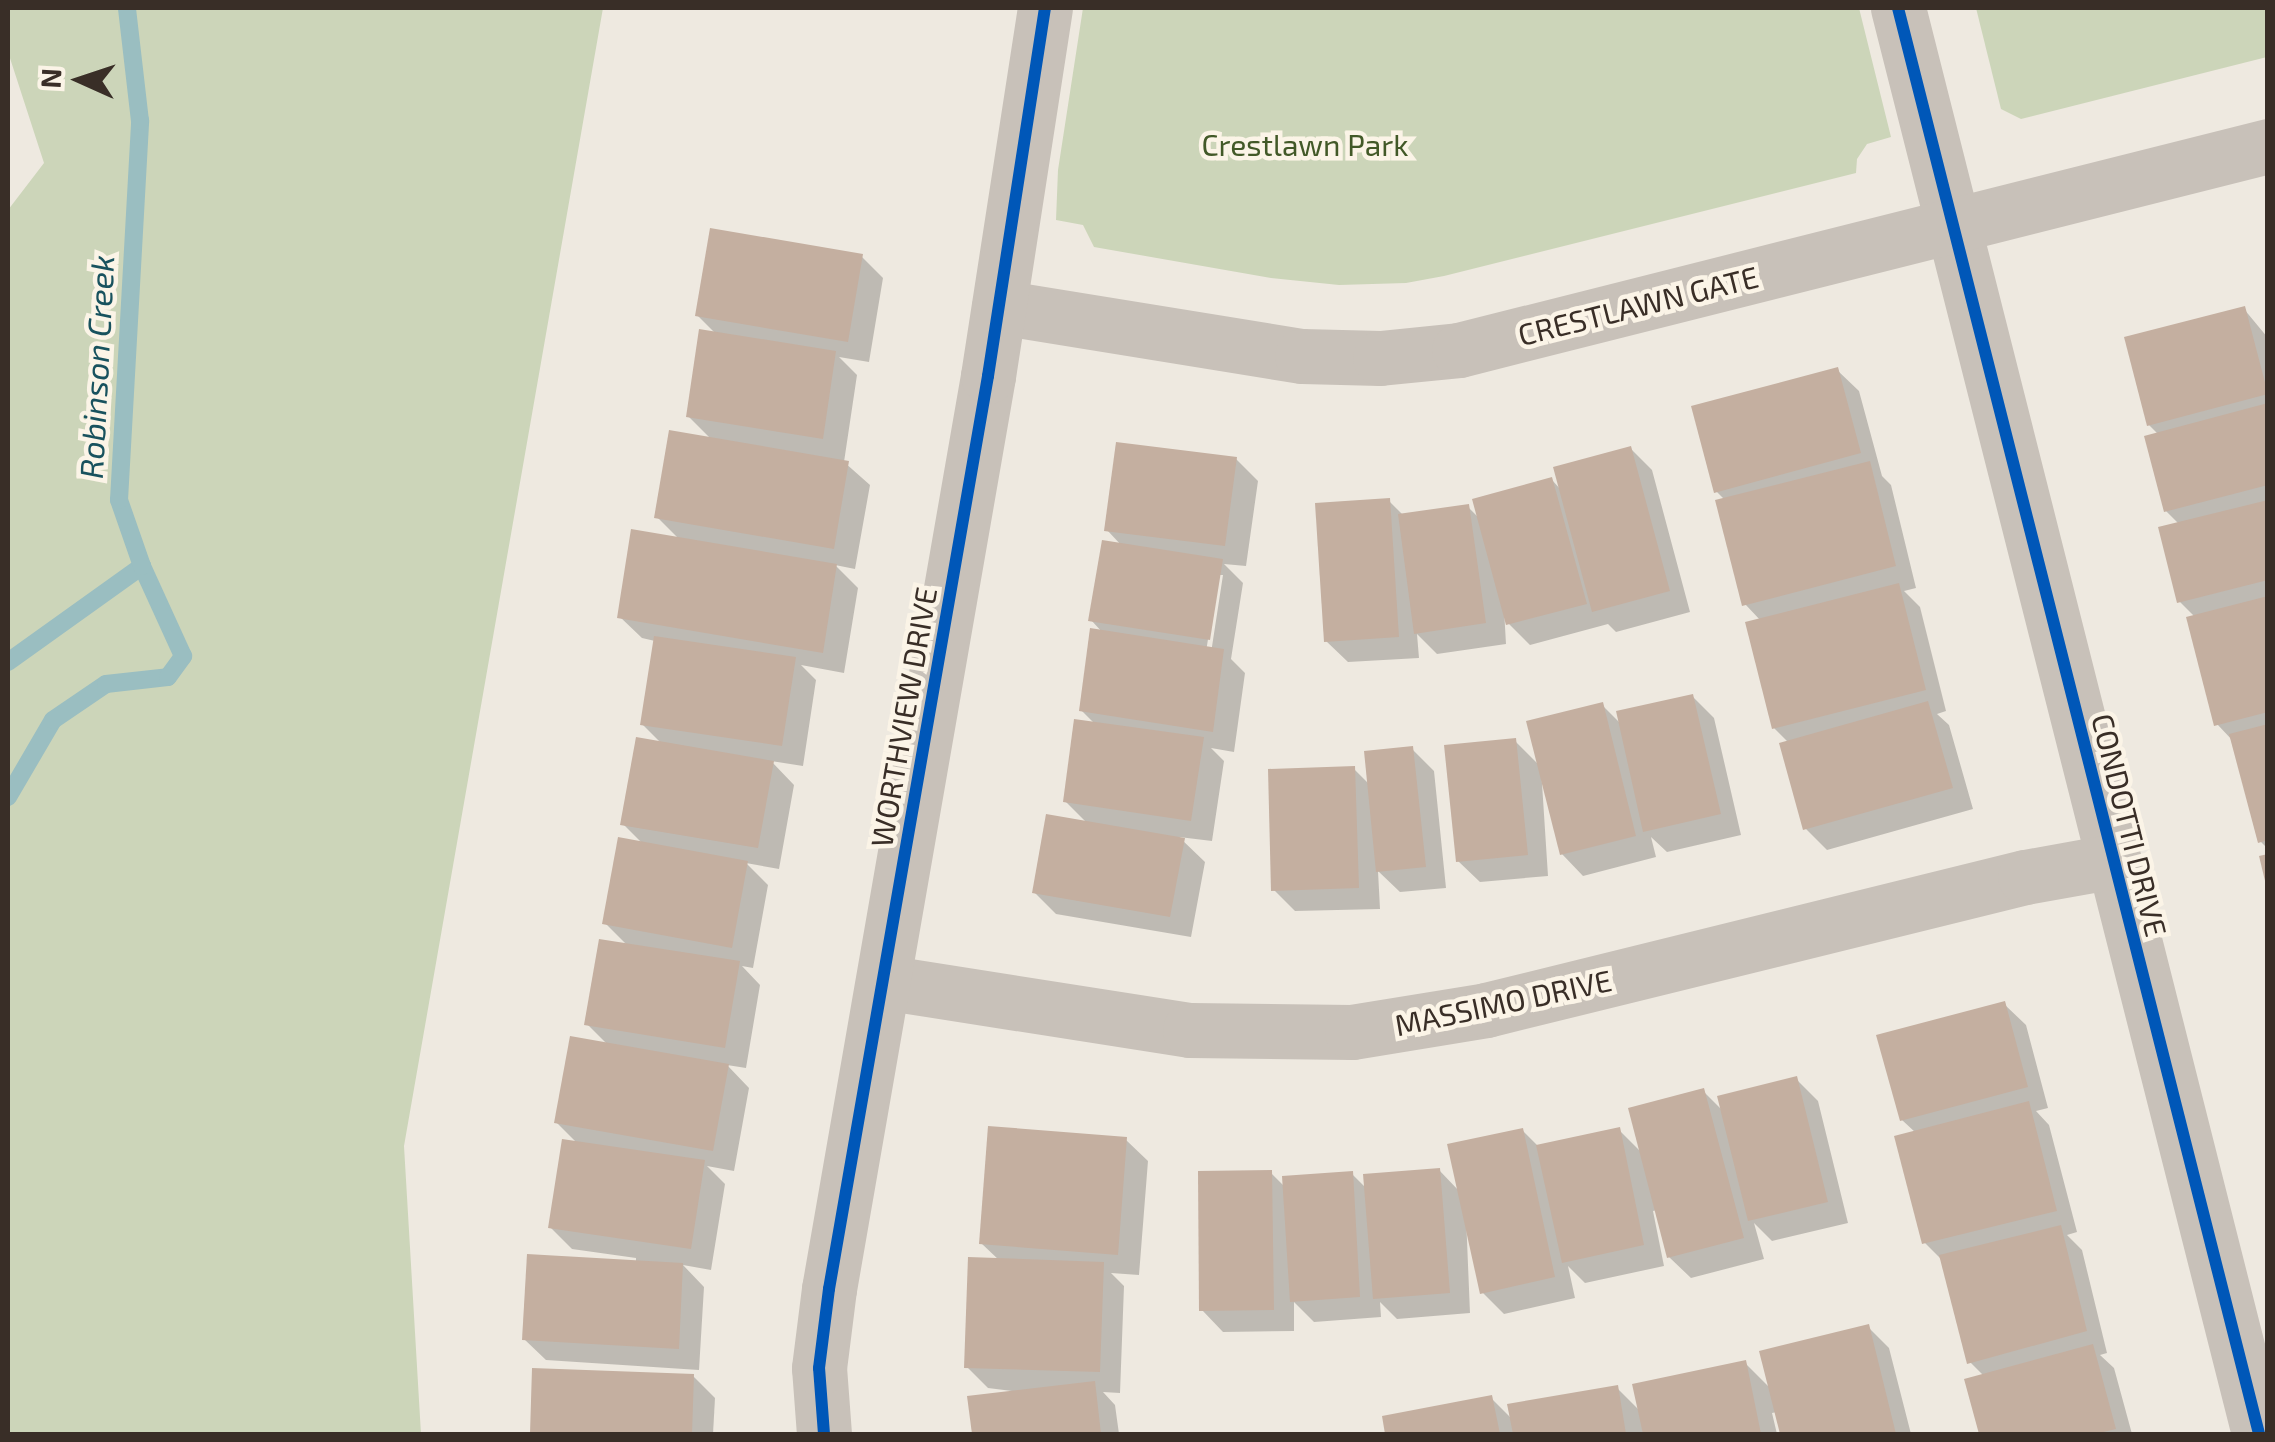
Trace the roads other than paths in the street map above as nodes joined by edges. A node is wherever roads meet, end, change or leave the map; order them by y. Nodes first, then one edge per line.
1 (1045, 8) edge
2 (1898, 8) edge
3 (2268, 146) edge
4 (1952, 228) junction
5 (999, 307) junction
6 (2114, 862) junction
7 (882, 982) junction
8 (824, 1434) edge
9 (2259, 1434) edge

1 - 5 street, WORTHVIEW DRIVE
2 - 4 street
3 - 4 street, CRESTLAWN GATE
4 - 5 street, CRESTLAWN GATE
4 - 6 street, CONDOTTI DRIVE
5 - 7 street, WORTHVIEW DRIVE
6 - 7 street, MASSIMO DRIVE
6 - 9 street, CONDOTTI DRIVE
7 - 8 street, WORTHVIEW DRIVE

